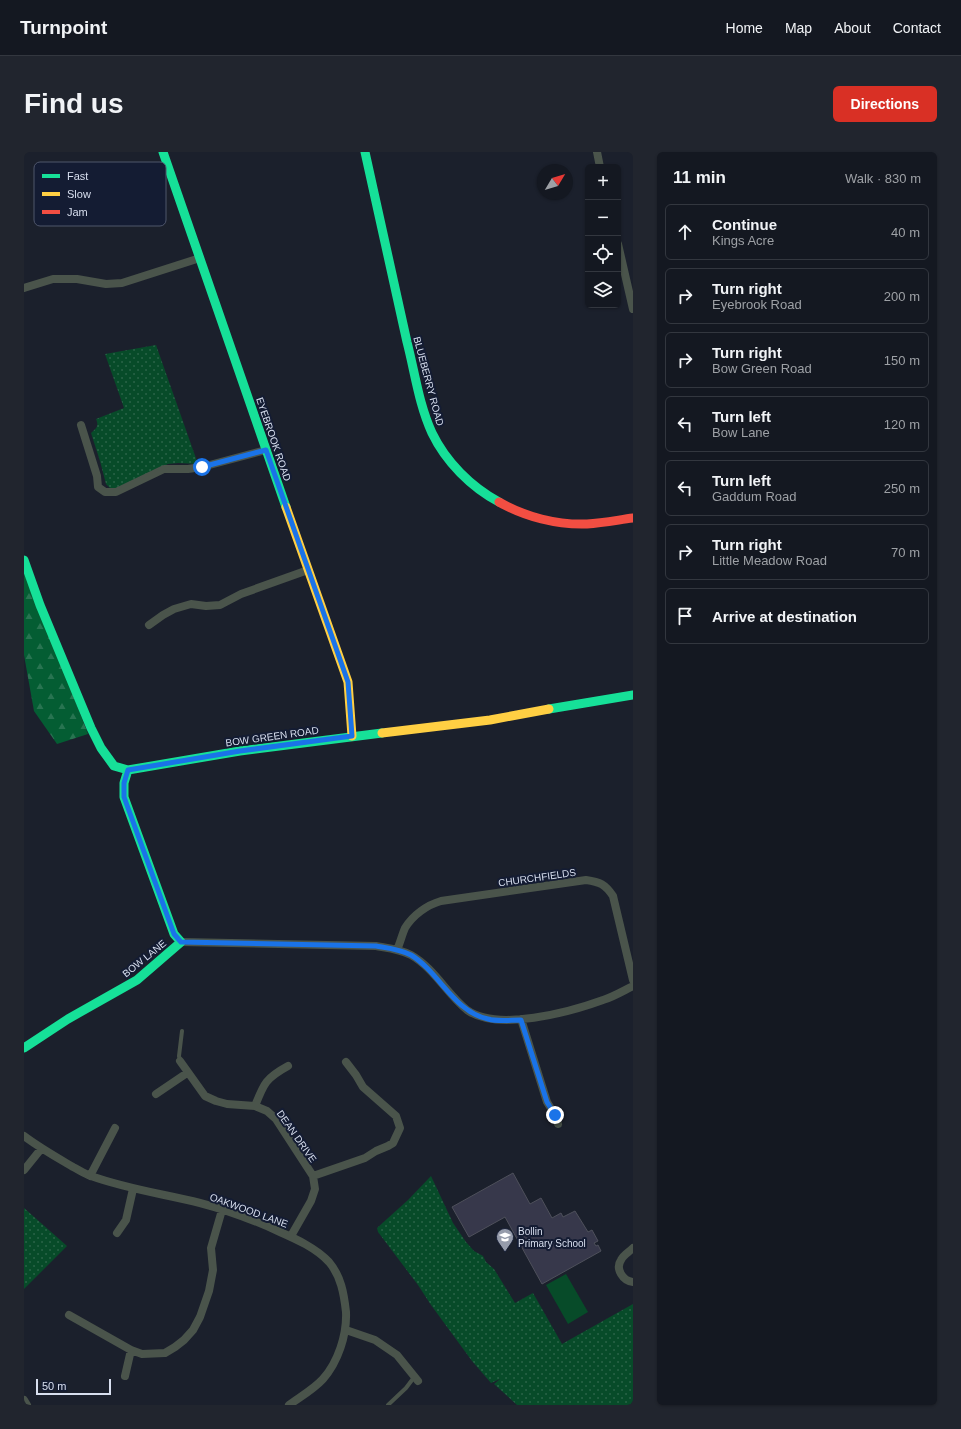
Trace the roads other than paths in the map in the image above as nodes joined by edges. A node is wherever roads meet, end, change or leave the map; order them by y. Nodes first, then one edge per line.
1 (163, 152) edge
2 (364, 152) edge
3 (597, 152) edge
4 (599, 164) edge
5 (621, 257) edge
6 (200, 258) junction
7 (24, 288) edge
8 (633, 309) edge
9 (81, 425) dead end
10 (266, 450) junction
11 (633, 518) edge
12 (24, 560) edge
13 (308, 570) junction
14 (150, 625) dead end
15 (633, 695) edge
16 (352, 736) junction
17 (128, 770) junction
18 (181, 942) junction
19 (397, 950) junction
20 (633, 980) edge
21 (633, 986) edge
22 (521, 1020) junction
23 (182, 1031) dead end
24 (24, 1048) edge
25 (180, 1061) joint
26 (346, 1062) dead end
27 (288, 1066) dead end
28 (187, 1073) junction
29 (156, 1094) dead end
30 (255, 1106) junction
31 (558, 1124) dead end
32 (115, 1128) dead end
33 (24, 1136) edge
34 (41, 1149) junction
35 (24, 1170) edge
36 (90, 1176) junction
37 (313, 1176) junction
38 (133, 1189) junction
39 (222, 1210) junction
40 (117, 1233) dead end
41 (291, 1236) junction
42 (633, 1248) edge
43 (633, 1282) edge
44 (69, 1315) dead end
45 (346, 1330) junction
46 (131, 1350) junction
47 (125, 1376) dead end
48 (417, 1378) joint
49 (24, 1400) edge
50 (302, 1402) edge
51 (26, 1405) edge
52 (289, 1405) edge
53 (388, 1405) edge

1 - 6 street, EYEBROOK ROAD
2 - 11 street, BLUEBERRY ROAD
3 - 4 street
5 - 8 street
6 - 7 street
6 - 10 street, EYEBROOK ROAD
9 - 10 street
10 - 13 street, EYEBROOK ROAD
12 - 17 street
13 - 14 street
13 - 16 street, EYEBROOK ROAD
15 - 16 street, BOW GREEN ROAD
16 - 17 street, BOW GREEN ROAD
17 - 18 street, BOW LANE
18 - 19 street
18 - 24 street, BOW LANE
19 - 20 street, CHURCHFIELDS
19 - 22 street
21 - 22 street
22 - 31 street
23 - 25 lane
25 - 28 street, DEAN DRIVE
26 - 37 street
27 - 30 street
28 - 29 street
28 - 30 street, DEAN DRIVE
30 - 37 street, DEAN DRIVE
32 - 36 street
33 - 34 street, OAKWOOD LANE
34 - 35 street
34 - 36 street, OAKWOOD LANE
36 - 38 street, OAKWOOD LANE
37 - 41 street, DEAN DRIVE
38 - 39 street, OAKWOOD LANE
38 - 40 street
39 - 41 street, OAKWOOD LANE
39 - 46 street
41 - 45 street, OAKWOOD LANE
42 - 43 street
44 - 46 street
45 - 48 street
45 - 50 street, OAKWOOD LANE
46 - 47 street
48 - 53 lane
49 - 51 street
50 - 52 street, OAKWOOD LANE

